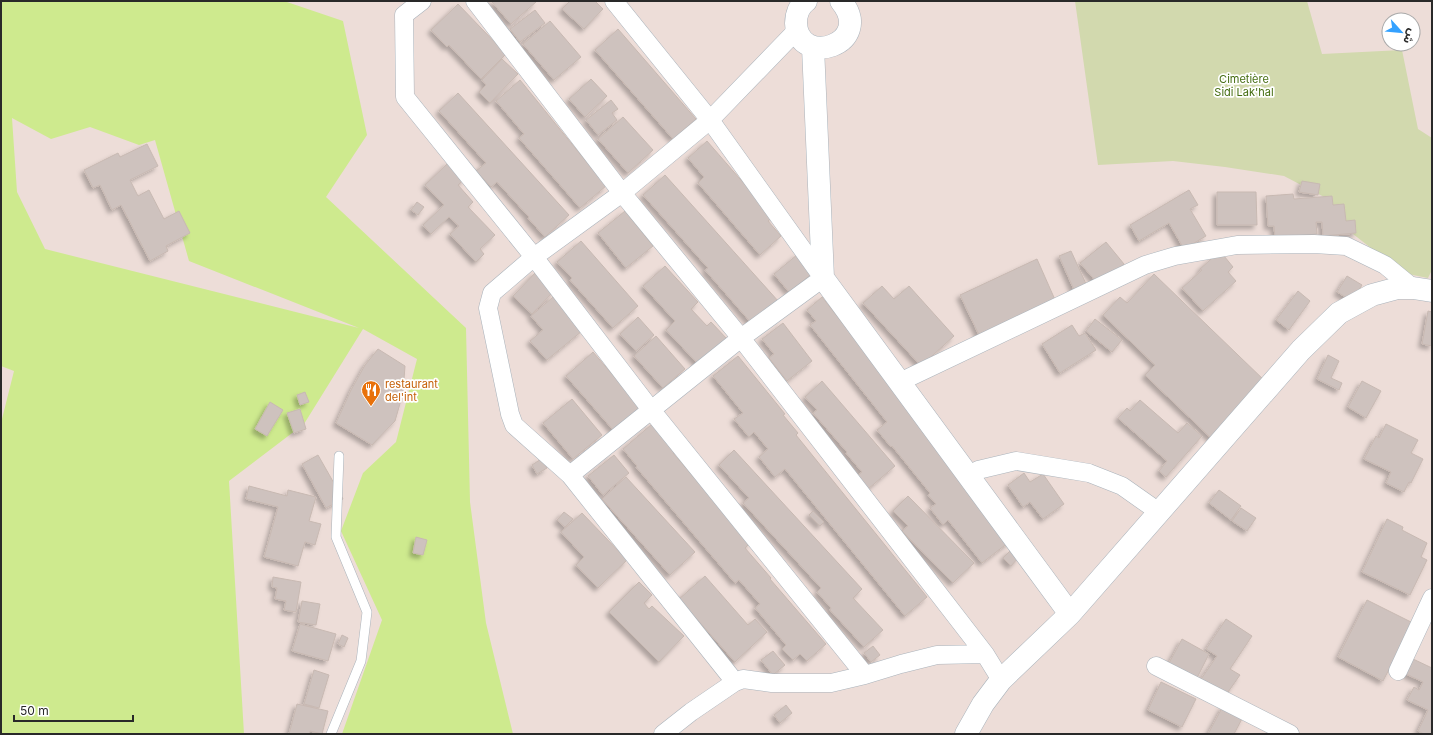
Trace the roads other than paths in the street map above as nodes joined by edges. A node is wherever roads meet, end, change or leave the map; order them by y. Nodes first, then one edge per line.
1 (422, 1) edge
2 (475, 1) edge
3 (614, 1) edge
4 (806, 1) edge
5 (841, 1) edge
6 (797, 30) junction
7 (820, 48) junction
8 (710, 120) junction
9 (622, 193) junction
10 (534, 256) junction
11 (823, 278) junction
12 (1422, 289) edge
13 (741, 338) junction
14 (908, 378) junction
15 (652, 411) junction
16 (339, 456) dead end
17 (978, 470) junction
18 (570, 475) junction
19 (1159, 512) junction
20 (1432, 598) edge
21 (1075, 608) junction
22 (985, 654) junction
23 (1156, 666) dead end
24 (1398, 671) dead end
25 (865, 675) junction
26 (1001, 680) junction
27 (735, 682) junction
28 (331, 734) edge
29 (663, 734) edge
30 (966, 734) edge
31 (1290, 734) edge

1 - 10 street
2 - 9 street
3 - 8 street
4 - 6 main road
5 - 7 main road
6 - 7 main road
6 - 8 street
7 - 11 main road
7 - 14 main road
8 - 9 street
8 - 11 street
9 - 10 street
9 - 13 street
10 - 15 street
10 - 18 street
11 - 13 street
11 - 21 main road
12 - 14 street
12 - 19 main road
13 - 15 street
13 - 22 street
14 - 17 main road
15 - 18 street
15 - 25 street
16 - 28 lane
17 - 19 street
17 - 21 main road
18 - 27 street
19 - 21 main road
20 - 24 street
21 - 26 main road
22 - 25 street
22 - 26 street
23 - 31 street
25 - 27 street
26 - 30 main road
27 - 29 street

